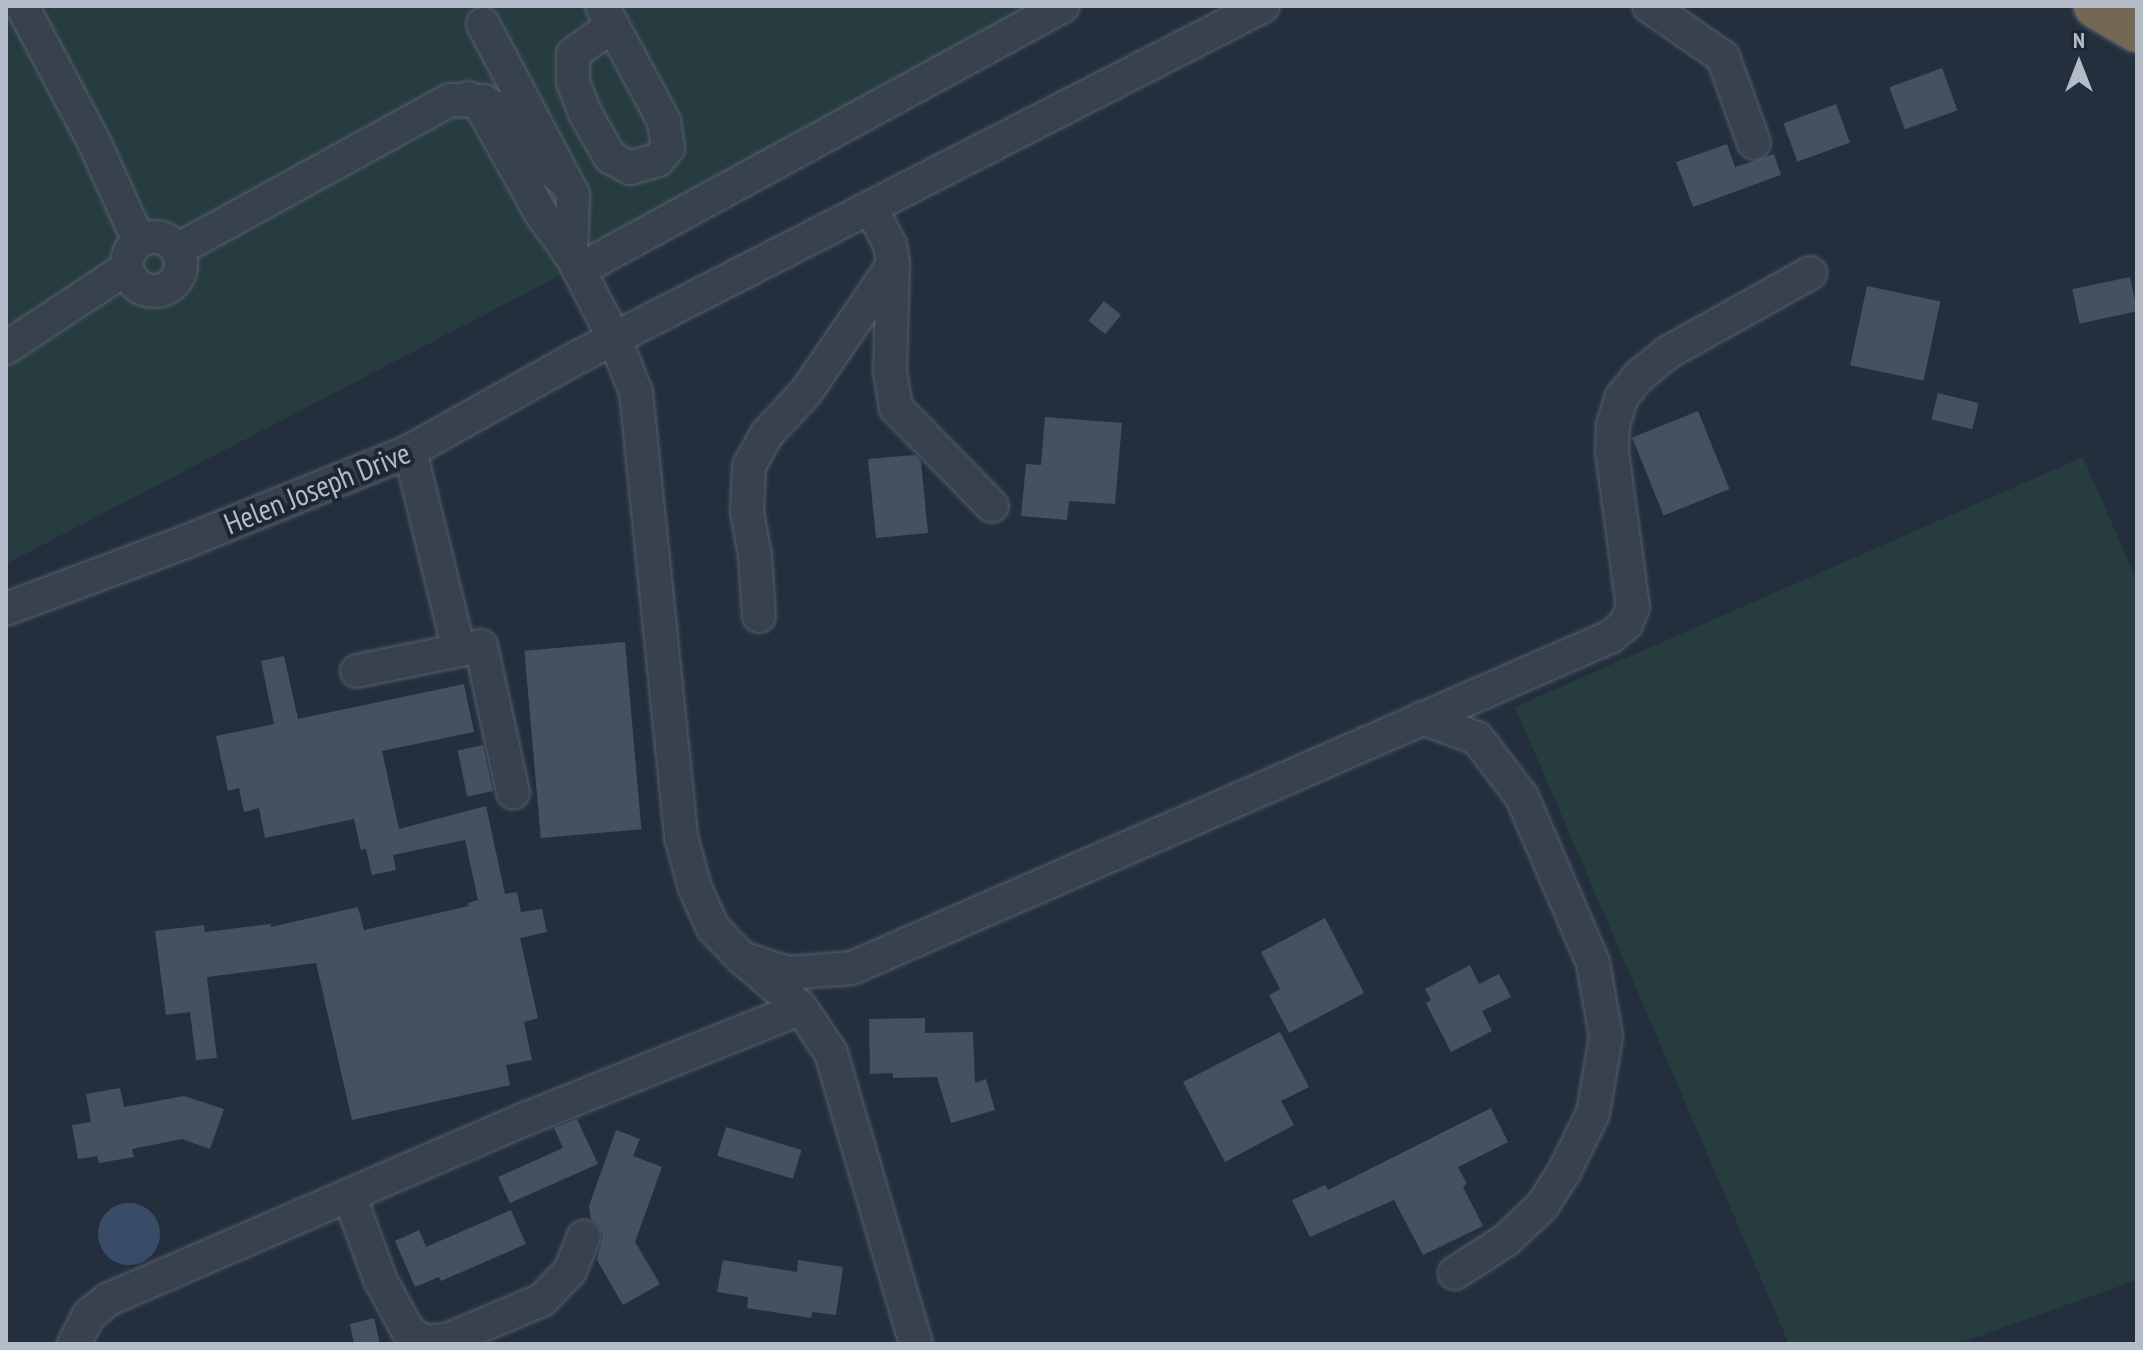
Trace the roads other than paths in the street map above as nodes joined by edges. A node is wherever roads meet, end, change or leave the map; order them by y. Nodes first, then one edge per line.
1 (22, 6) edge
2 (1063, 6) edge
3 (1263, 6) edge
4 (1649, 6) edge
5 (2096, 6) edge
6 (483, 24) dead end
7 (2137, 30) edge
8 (468, 98) junction
9 (1754, 143) dead end
10 (567, 183) junction
11 (871, 208) junction
12 (177, 250) junction
13 (133, 255) junction
14 (575, 263) junction
15 (893, 265) junction
16 (1810, 273) dead end
17 (615, 340) junction
18 (6, 348) edge
19 (410, 451) junction
20 (992, 506) dead end
21 (6, 609) edge
22 (759, 616) dead end
23 (459, 650) junction
24 (357, 671) dead end
25 (1422, 718) junction
26 (513, 793) dead end
27 (742, 958) junction
28 (801, 1008) junction
29 (349, 1195) junction
30 (584, 1237) dead end
31 (1455, 1273) dead end
32 (74, 1344) edge
33 (916, 1344) edge

1 - 13 street
2 - 14 street
3 - 11 street, Helen Joseph Drive
4 - 9 street
5 - 7 highway
6 - 10 street
8 - 10 street
8 - 12 street
8 - 14 street
10 - 14 street
11 - 15 street
11 - 17 street, Helen Joseph Drive
12 - 13 street
12 - 13 street
13 - 18 street
14 - 17 street
15 - 20 street
15 - 22 street
16 - 25 street
17 - 19 street, Helen Joseph Drive
17 - 27 street
19 - 21 street, Helen Joseph Drive
19 - 23 street
23 - 24 street
23 - 26 street
25 - 27 street
25 - 31 street
27 - 28 street
28 - 29 street
28 - 33 street
29 - 30 street
29 - 32 street

